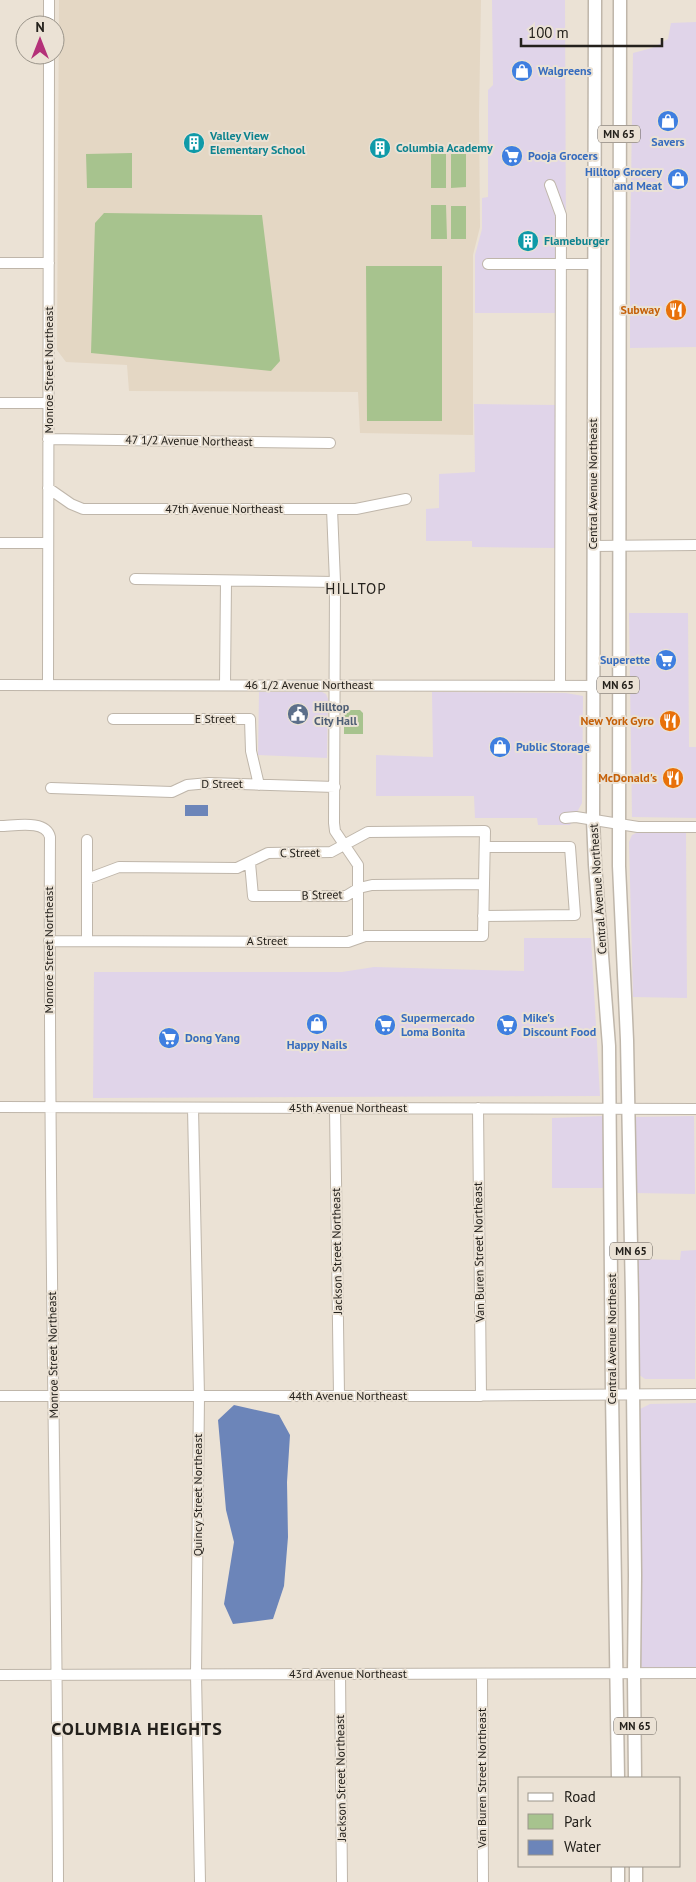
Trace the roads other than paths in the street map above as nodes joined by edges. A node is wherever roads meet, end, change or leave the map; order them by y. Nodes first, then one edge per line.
1 (49, 0) edge
2 (595, 0) edge
3 (620, 0) edge
4 (49, 15) edge
5 (49, 65) edge
6 (550, 185) dead end
7 (0, 263) edge
8 (49, 263) junction
9 (488, 264) dead end
10 (562, 264) junction
11 (593, 264) junction
12 (0, 403) edge
13 (48, 403) junction
14 (48, 439) junction
15 (330, 443) dead end
16 (48, 488) junction
17 (406, 499) dead end
18 (332, 509) junction
19 (0, 542) edge
20 (48, 543) junction
21 (696, 545) edge
22 (593, 546) junction
23 (618, 546) junction
24 (135, 579) dead end
25 (226, 581) junction
26 (335, 582) junction
27 (48, 684) junction
28 (0, 685) edge
29 (225, 685) junction
30 (560, 685) junction
31 (334, 686) junction
32 (593, 686) junction
33 (618, 686) junction
34 (112, 719) dead end
35 (259, 785) junction
36 (335, 787) junction
37 (51, 788) dead end
38 (565, 818) dead end
39 (593, 820) junction
40 (619, 824) junction
41 (0, 826) edge
42 (696, 827) edge
43 (87, 840) dead end
44 (345, 845) junction
45 (485, 847) junction
46 (250, 863) junction
47 (87, 879) junction
48 (483, 884) junction
49 (359, 888) junction
50 (483, 916) junction
51 (358, 938) junction
52 (87, 940) junction
53 (49, 941) junction
54 (0, 1107) edge
55 (49, 1107) junction
56 (611, 1107) junction
57 (627, 1107) junction
58 (193, 1108) junction
59 (335, 1108) junction
60 (478, 1108) junction
61 (696, 1109) edge
62 (612, 1394) junction
63 (696, 1394) edge
64 (339, 1395) junction
65 (632, 1395) junction
66 (0, 1396) edge
67 (54, 1396) junction
68 (199, 1396) junction
69 (481, 1396) junction
70 (696, 1673) edge
71 (57, 1674) junction
72 (196, 1674) junction
73 (340, 1674) junction
74 (482, 1674) junction
75 (617, 1674) junction
76 (634, 1674) junction
77 (0, 1675) edge
78 (618, 1777) edge
79 (635, 1777) edge
80 (618, 1867) edge
81 (636, 1867) edge
82 (58, 1882) edge
83 (200, 1882) edge
84 (342, 1882) edge
85 (483, 1882) edge
86 (618, 1882) edge
87 (636, 1882) edge

1 - 4 street
2 - 11 main road, Central Avenue Northeast / MN 65
3 - 23 main road, Central Avenue Northeast / MN 65
5 - 8 street, Monroe Street Northeast
6 - 10 street
7 - 8 street
8 - 13 street, Monroe Street Northeast
9 - 10 street
10 - 11 street
10 - 30 street
11 - 22 main road, Central Avenue Northeast / MN 65
12 - 13 street
13 - 14 street, Monroe Street Northeast
14 - 15 street, 47 1/2 Avenue Northeast
14 - 16 street, Monroe Street Northeast
16 - 18 street, 47th Avenue Northeast
16 - 20 street, Monroe Street Northeast
17 - 18 street, 47th Avenue Northeast
18 - 26 street
19 - 20 street
20 - 27 street, Monroe Street Northeast
21 - 23 street
22 - 23 street
22 - 32 main road, Central Avenue Northeast / MN 65
23 - 33 main road, Central Avenue Northeast / MN 65
24 - 25 street
25 - 26 street
25 - 29 street
26 - 31 street
27 - 28 street, 46 1/2 Avenue Northeast
27 - 29 street, 46 1/2 Avenue Northeast
29 - 31 street, 46 1/2 Avenue Northeast
30 - 31 street, 46 1/2 Avenue Northeast
30 - 32 street, 46 1/2 Avenue Northeast
31 - 36 street
32 - 33 street, 46 1/2 Avenue Northeast
32 - 39 main road, Central Avenue Northeast / MN 65
33 - 40 main road, Central Avenue Northeast / MN 65
34 - 35 street, E Street
35 - 36 street, D Street
35 - 37 street, D Street
36 - 44 street
38 - 39 street
39 - 40 street
39 - 56 main road, Central Avenue Northeast / MN 65
40 - 42 street
40 - 57 main road, Central Avenue Northeast / MN 65
41 - 53 street, Monroe Street Northeast
43 - 47 street
44 - 45 street, C Street
44 - 46 street, C Street
44 - 49 street
45 - 48 street
45 - 50 street
46 - 47 street, C Street
46 - 49 street, B Street
47 - 52 street
48 - 49 street, B Street
48 - 50 street
49 - 51 street
50 - 51 street, A Street
51 - 52 street, A Street
52 - 53 street, A Street
53 - 55 street, Monroe Street Northeast
54 - 55 street, 45th Avenue Northeast
55 - 58 street, 45th Avenue Northeast
55 - 67 street, Monroe Street Northeast
56 - 57 street, 45th Avenue Northeast
56 - 60 street, 45th Avenue Northeast
56 - 62 main road, Central Avenue Northeast / MN 65
57 - 61 street, 45th Avenue Northeast
57 - 65 main road, Central Avenue Northeast / MN 65
58 - 59 street, 45th Avenue Northeast
58 - 68 street, Quincy Street Northeast
59 - 60 street, 45th Avenue Northeast
59 - 64 street, Jackson Street Northeast
60 - 69 street, Van Buren Street Northeast
62 - 65 street, 44th Avenue Northeast
62 - 69 street, 44th Avenue Northeast
62 - 75 main road, Central Avenue Northeast / MN 65
63 - 65 street, 44th Avenue Northeast
64 - 68 street, 44th Avenue Northeast
64 - 69 street, 44th Avenue Northeast
65 - 76 main road, Central Avenue Northeast / MN 65
66 - 67 street, 44th Avenue Northeast
67 - 68 street, 44th Avenue Northeast
67 - 71 street, Monroe Street Northeast
68 - 72 street, Quincy Street Northeast
70 - 76 street, 43rd Avenue Northeast
71 - 72 street, 43rd Avenue Northeast
71 - 77 street, 43rd Avenue Northeast
71 - 82 street, Monroe Street Northeast
72 - 73 street, 43rd Avenue Northeast
72 - 83 street, Quincy Street Northeast
73 - 74 street, 43rd Avenue Northeast
73 - 84 street, Jackson Street Northeast
74 - 75 street, 43rd Avenue Northeast
74 - 85 street, Van Buren Street Northeast
75 - 76 street, 43rd Avenue Northeast
75 - 78 main road, Central Avenue Northeast / MN 65
76 - 79 main road, Central Avenue Northeast / MN 65
80 - 86 main road
81 - 87 main road

